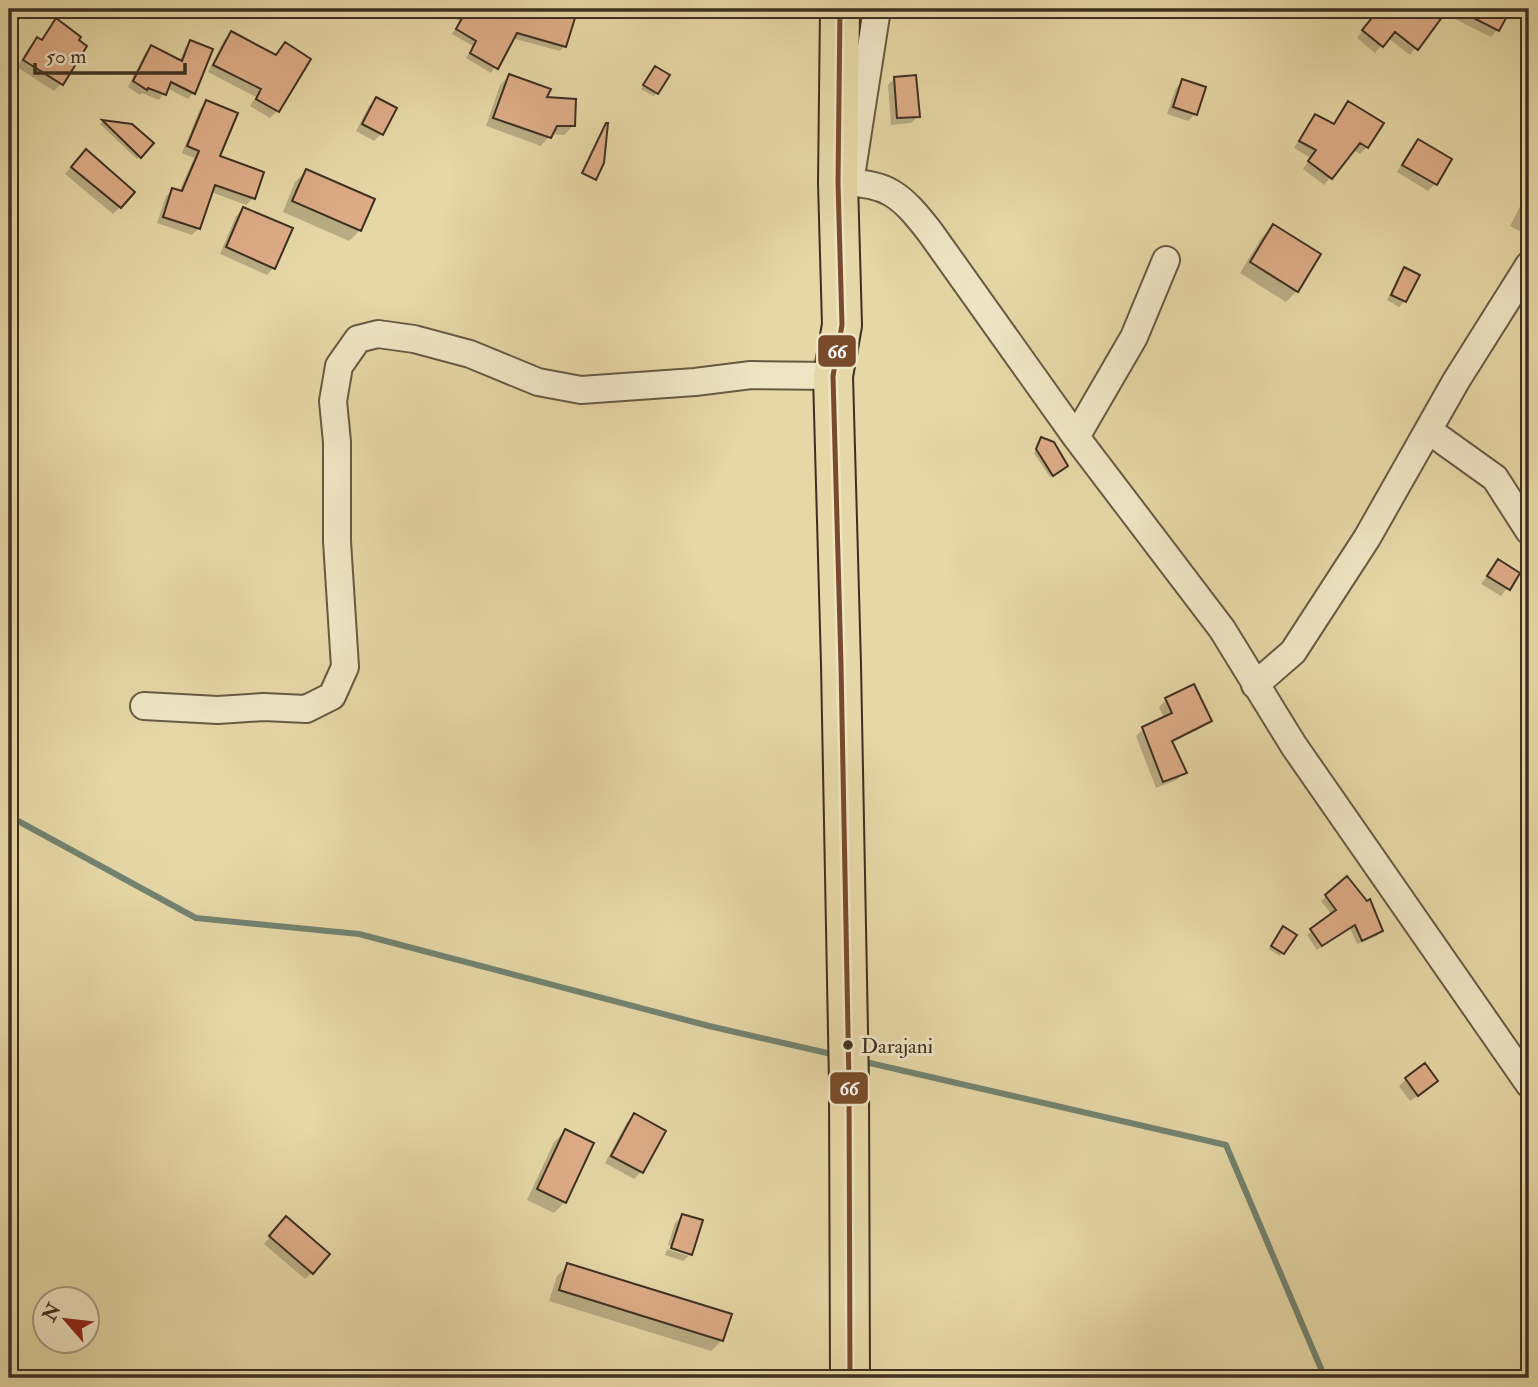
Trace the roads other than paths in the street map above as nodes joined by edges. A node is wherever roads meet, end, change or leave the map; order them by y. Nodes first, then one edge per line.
1 (840, 9) edge
2 (877, 9) edge
3 (844, 183) junction
4 (1166, 260) dead end
5 (1529, 265) edge
6 (833, 376) junction
7 (1428, 430) junction
8 (1076, 437) junction
9 (1529, 531) edge
10 (1255, 685) junction
11 (144, 706) dead end
12 (1529, 1083) edge
13 (850, 1378) edge

1 - 3 highway
2 - 3 street
3 - 6 highway
3 - 8 street
4 - 8 street
5 - 7 street
6 - 11 street
6 - 13 highway
7 - 9 street
7 - 10 street
8 - 10 street
10 - 12 street

